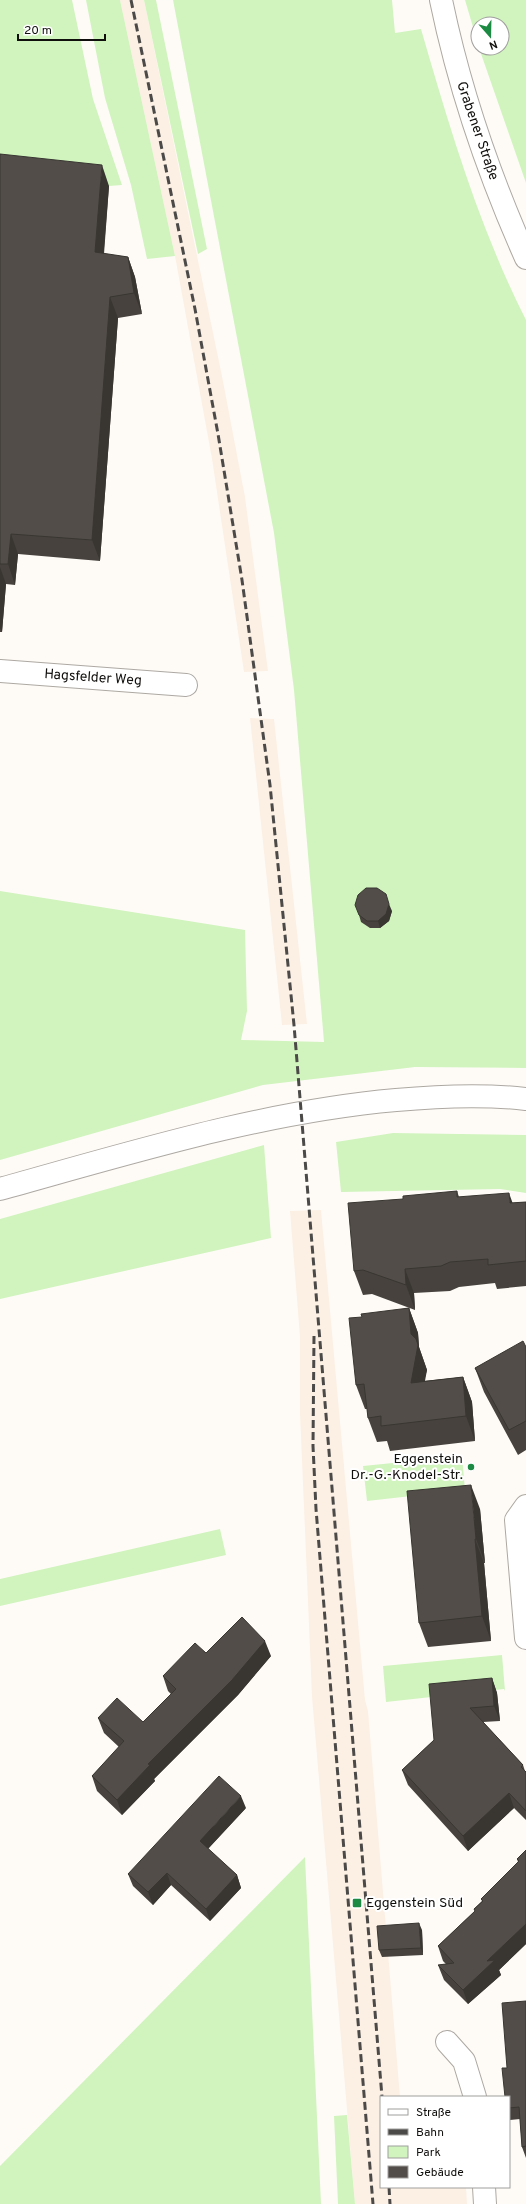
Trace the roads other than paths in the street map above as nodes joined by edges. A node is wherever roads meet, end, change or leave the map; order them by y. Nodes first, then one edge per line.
1 (441, 0) edge
2 (526, 258) edge
3 (0, 671) edge
4 (186, 685) dead end
5 (526, 1099) edge
6 (0, 1189) edge
7 (526, 1506) edge
8 (526, 1638) edge
9 (447, 2042) dead end
10 (475, 2096) edge
11 (484, 2188) edge
12 (485, 2204) edge

1 - 2 street, Grabener Straße
3 - 4 street, Hagsfelder Weg
5 - 6 street
7 - 8 street
9 - 10 street
11 - 12 street

